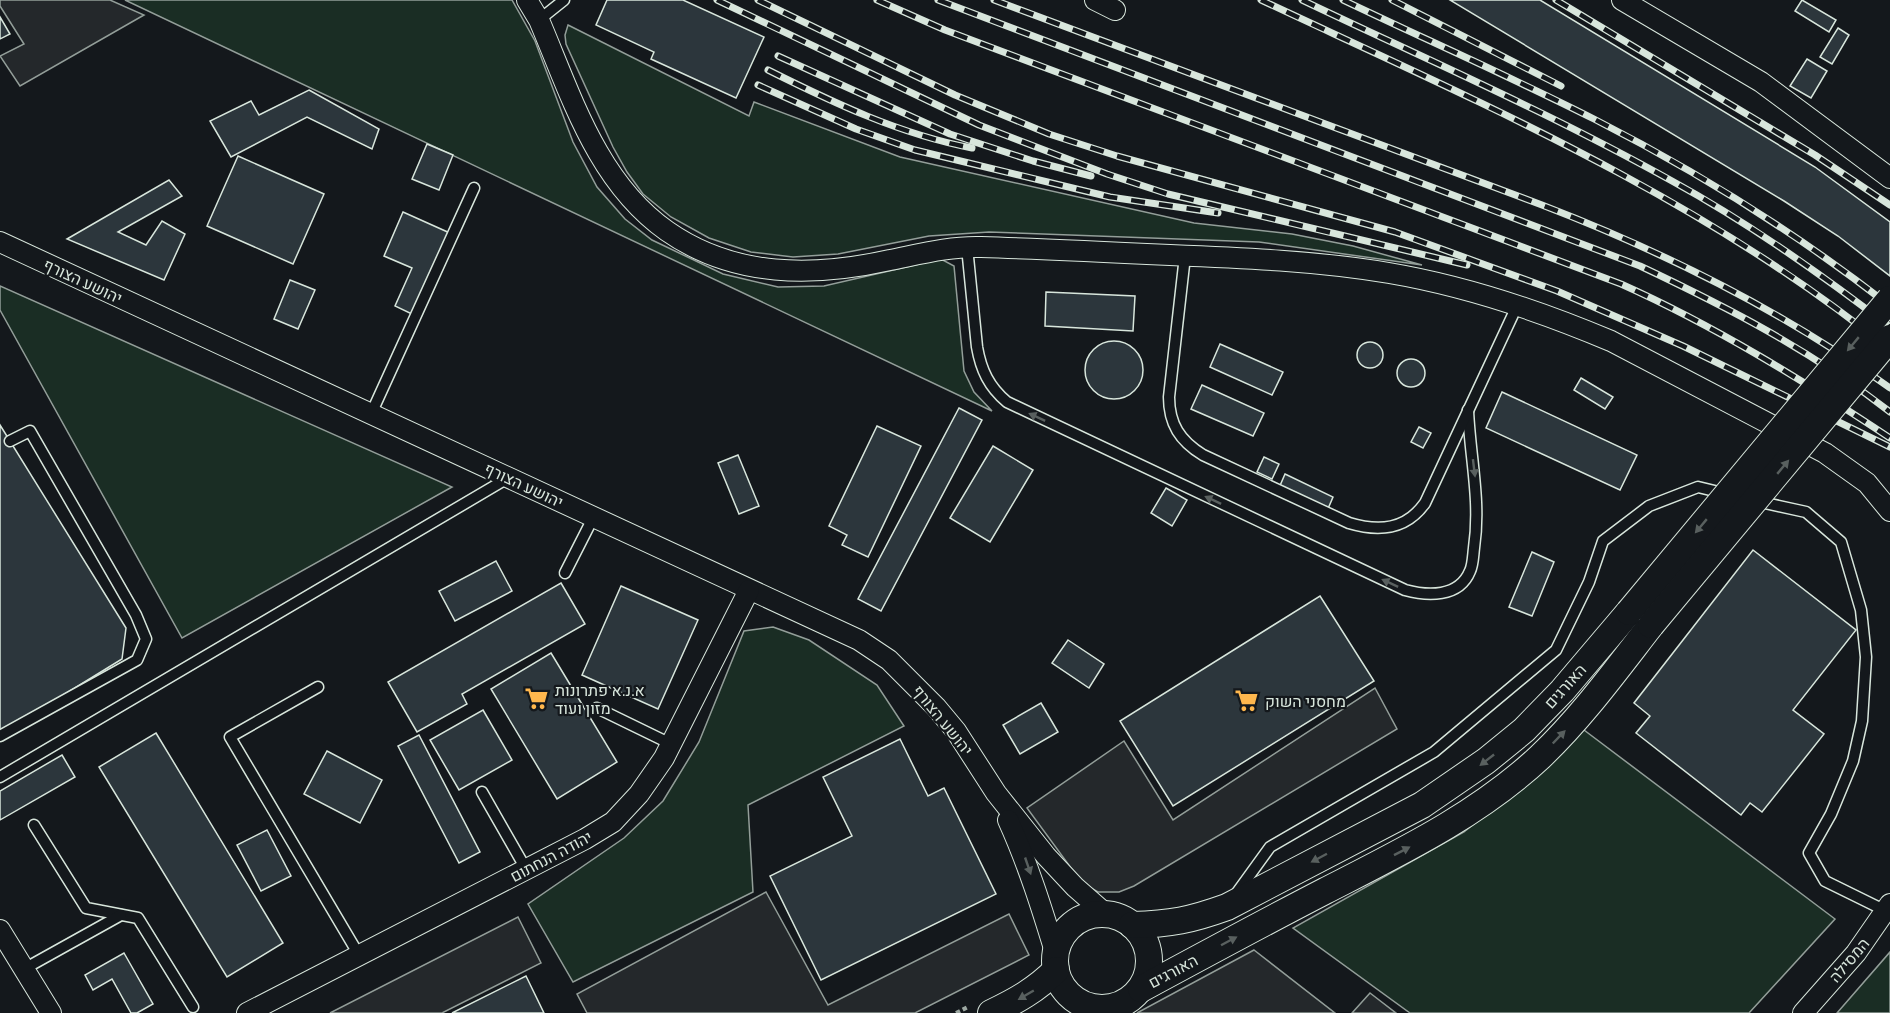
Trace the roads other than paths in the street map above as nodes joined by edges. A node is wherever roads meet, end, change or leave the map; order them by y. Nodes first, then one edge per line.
1 (527, 0) edge
2 (564, 0) edge
3 (1095, 0) edge
4 (1623, 0) edge
5 (1643, 5) edge
6 (1115, 10) dead end
7 (539, 20) junction
8 (1890, 178) edge
9 (474, 188) dead end
10 (0, 242) edge
11 (968, 247) junction
12 (1185, 256) junction
13 (1890, 299) edge
14 (1517, 306) junction
15 (1890, 338) edge
16 (1468, 410) junction
17 (371, 414) junction
18 (10, 441) dead end
19 (508, 478) junction
20 (1890, 511) edge
21 (593, 518) junction
22 (565, 573) dead end
23 (749, 590) junction
24 (318, 687) dead end
25 (597, 708) dead end
26 (0, 736) edge
27 (671, 744) junction
28 (0, 777) edge
29 (482, 792) dead end
30 (996, 793) junction
31 (33, 825) dead end
32 (526, 869) junction
33 (1227, 907) junction
34 (1888, 908) edge
35 (121, 915) junction
36 (1107, 915) junction
37 (1132, 925) junction
38 (0, 930) edge
39 (359, 955) junction
40 (1056, 963) junction
41 (24, 969) junction
42 (1141, 988) junction
43 (192, 1007) dead end
44 (1075, 1009) edge
45 (51, 1013) edge
46 (247, 1013) edge
47 (991, 1013) edge
48 (1803, 1013) edge

1 - 7 street
2 - 7 lane
3 - 6 street
4 - 5 street
5 - 8 street
7 - 11 street
9 - 17 lane
10 - 17 street, יהושע הצורף
11 - 12 street
16 -> 11 lane
12 - 14 street
12 - 16 lane
13 -> 33 street, האורגים, bridge
14 - 16 lane
14 - 20 street
42 -> 15 street, האורגים, bridge
17 - 19 street, יהושע הצורף
18 - 26 lane
19 - 21 street, יהושע הצורף
19 - 28 lane
21 - 22 lane
21 - 23 street, יהושע הצורף
23 - 27 street, יהודה הנחתום
23 - 30 street, יהושע הצורף
24 - 39 lane
25 - 27 lane
27 - 32 street, יהודה הנחתום
29 - 32 lane
30 - 36 street, יהושע הצורף
30 -> 40 street, יהושע הצורף
31 - 35 lane
32 - 39 street, יהודה הנחתום
33 - 34 lane
33 - 37 street, האורגים
34 - 48 street, המסילה
35 - 41 lane
35 - 43 lane
36 - 37 street
36 - 40 street
37 - 42 street
38 - 41 street
39 - 46 street, יהודה הנחתום
40 - 44 street
40 -> 47 street
41 - 45 street
42 - 44 street

